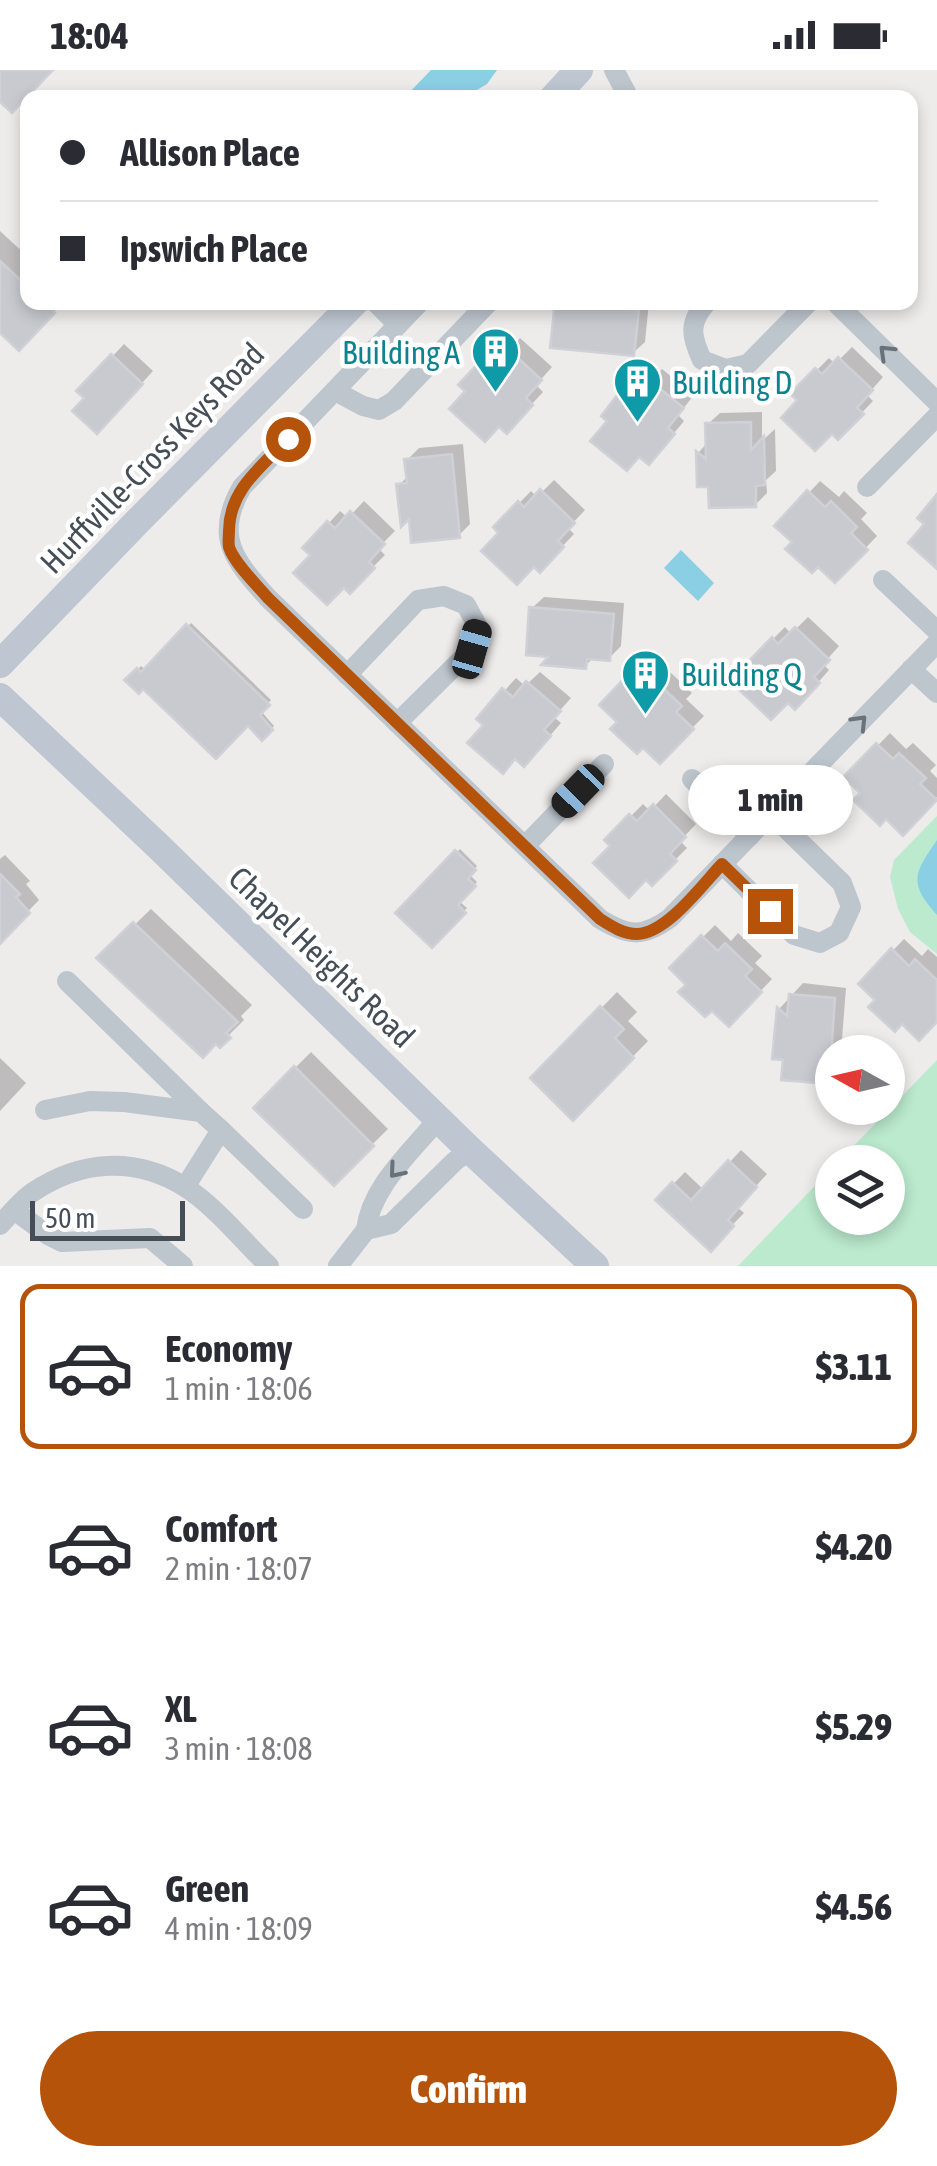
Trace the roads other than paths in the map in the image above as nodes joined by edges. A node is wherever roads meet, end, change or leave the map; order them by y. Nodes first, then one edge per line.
1 (579, 70) edge
2 (560, 90) edge
3 (347, 310) edge
4 (382, 310) edge
5 (412, 310) edge
6 (481, 310) edge
7 (700, 310) edge
8 (801, 310) edge
9 (843, 310) edge
10 (398, 325) junction
11 (334, 391) junction
12 (937, 402) edge
13 (937, 416) edge
14 (867, 487) dead end
15 (883, 580) dead end
16 (937, 631) edge
17 (937, 643) edge
18 (0, 664) edge
19 (912, 669) junction
20 (347, 675) junction
21 (937, 693) edge
22 (0, 696) edge
23 (397, 723) junction
24 (604, 764) dead end
25 (692, 779) dead end
26 (771, 814) junction
27 (750, 836) junction
28 (525, 846) junction
29 (722, 864) junction
30 (67, 980) dead end
31 (45, 1110) dead end
32 (201, 1112) junction
33 (438, 1118) junction
34 (221, 1130) junction
35 (470, 1150) junction
36 (185, 1188) junction
37 (303, 1209) dead end
38 (7, 1217) edge
39 (366, 1230) junction
40 (182, 1266) edge
41 (269, 1266) edge
42 (338, 1266) edge
43 (596, 1266) edge

1 - 2 street
3 - 18 street, Hurffville-Cross Keys Road
4 - 10 street
5 - 10 street
6 - 11 street
7 - 8 street
12 -> 9 street
10 - 11 street
11 - 20 street
13 - 14 street
15 - 16 street
17 - 19 street
19 - 21 street
26 -> 19 street
20 - 23 street
20 - 23 street
22 - 33 street, Chapel Heights Road
23 - 28 street
24 - 28 street
25 - 27 street
26 - 27 street
26 - 29 street
27 - 29 street
28 - 29 street
30 - 32 street
31 - 32 street
32 - 34 street
33 - 35 street, Chapel Heights Road
33 -> 39 street
34 - 36 street
34 - 37 street
35 - 39 street
35 - 43 street, Chapel Heights Road
36 - 38 street
36 - 41 street
38 - 40 street
39 - 42 street

